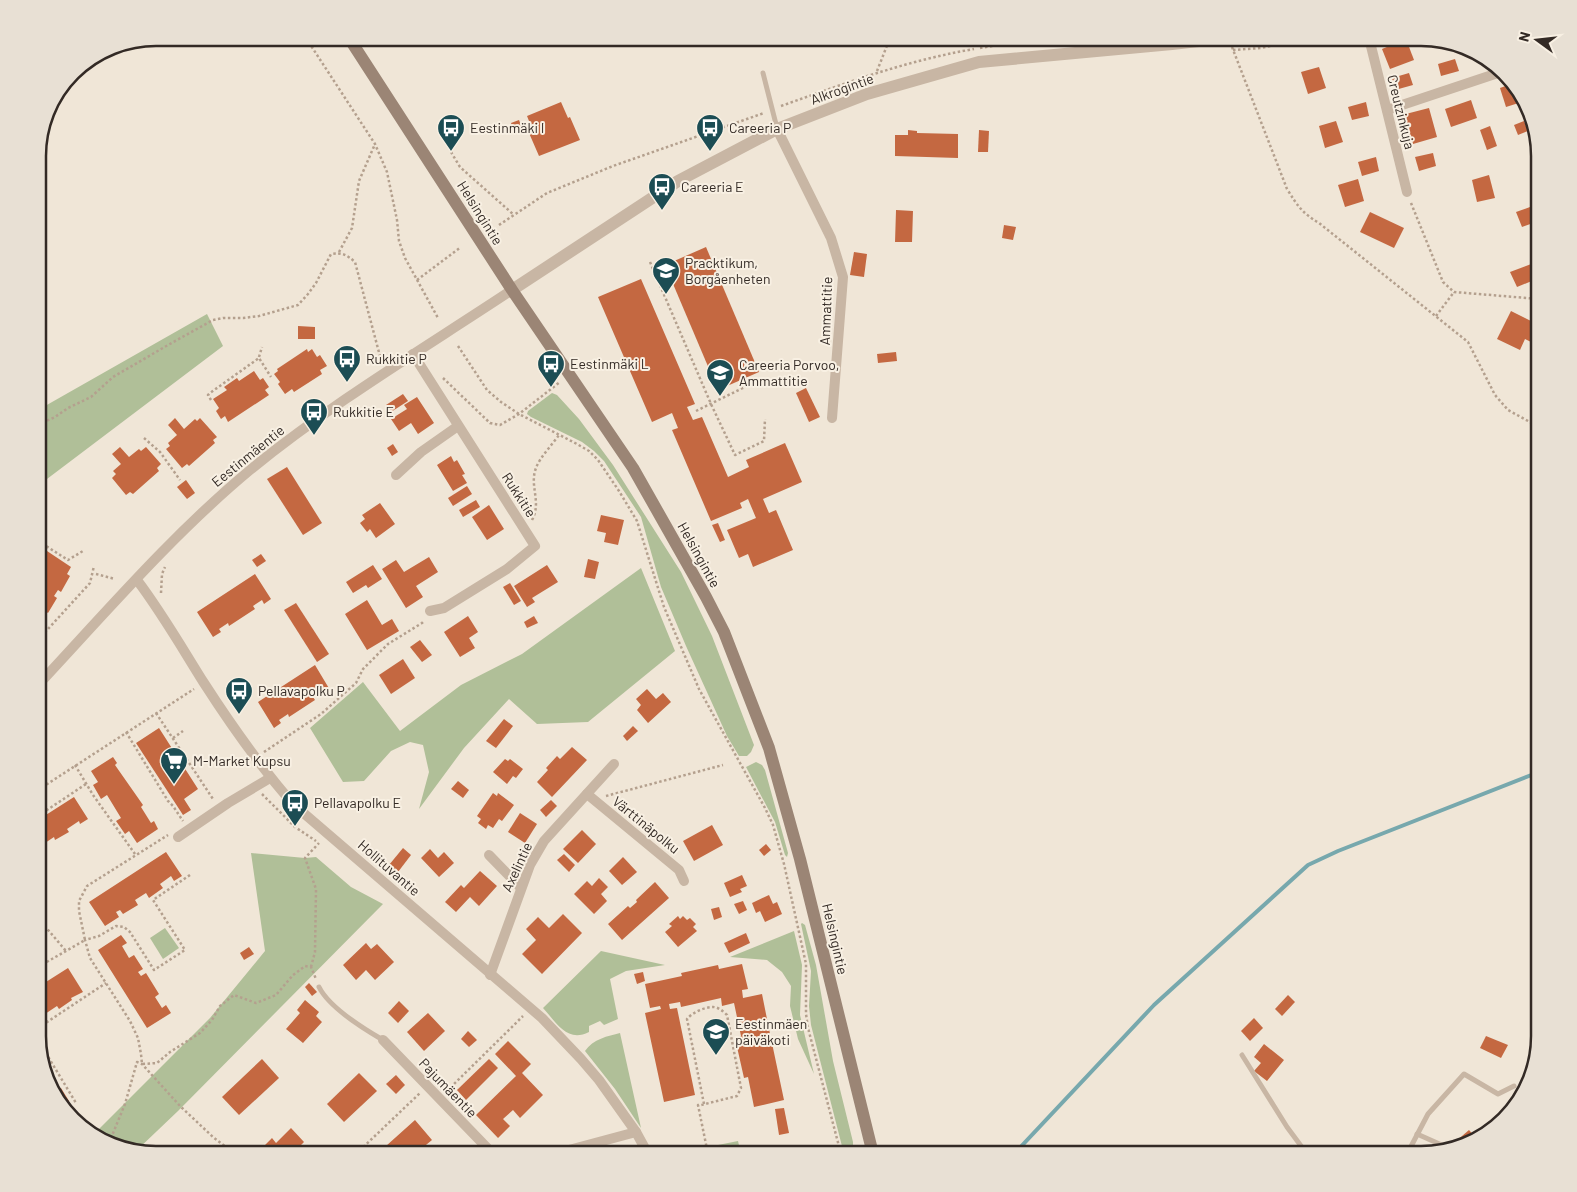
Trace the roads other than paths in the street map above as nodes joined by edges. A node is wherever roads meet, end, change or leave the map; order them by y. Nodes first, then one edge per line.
1 (354, 46) edge
2 (1125, 46) edge
3 (1371, 46) edge
4 (763, 73) dead end
5 (1495, 74) edge
6 (1387, 110) junction
7 (777, 129) junction
8 (1407, 192) road end
9 (512, 290) junction
10 (413, 354) junction
11 (832, 418) dead end
12 (458, 426) junction
13 (396, 475) dead end
14 (137, 580) junction
15 (430, 611) road end
16 (46, 677) edge
17 (614, 764) dead end
18 (270, 778) junction
19 (587, 794) junction
20 (178, 837) road end
21 (489, 855) dead end
22 (684, 881) dead end
23 (521, 888) junction
24 (490, 974) junction
25 (319, 988) road end
26 (383, 1040) joint
27 (1242, 1055) dead end
28 (1514, 1086) dead end
29 (636, 1132) junction
30 (1418, 1134) junction
31 (1440, 1144) edge
32 (485, 1146) edge
33 (584, 1146) edge
34 (644, 1146) edge
35 (871, 1146) edge
36 (1301, 1146) edge
37 (1411, 1146) edge

1 - 9 main road, Helsingintie
2 - 7 street, Alkrogintie
3 - 6 street, Creutzinkuja
4 - 7 lane
5 - 6 street
6 - 8 street, Creutzinkuja
7 - 9 street, Alkrogintie
7 - 11 street, Ammattitie
9 - 10 street, Eestinmäentie
9 - 35 main road, Helsingintie
10 - 12 street, Rukkitie
10 - 14 street, Eestinmäentie
12 - 13 street
12 - 15 street, Rukkitie
14 - 16 street, Eestinmäentie
14 - 18 street, Hollituvantie
17 - 19 street, Axelintie
18 - 20 street
18 - 24 street, Hollituvantie
19 - 22 street, Värttinäpolku
19 - 23 street, Axelintie
21 - 23 street
23 - 24 street, Axelintie
24 - 29 street, Hollituvantie
25 - 26 lane
26 - 32 street, Pajumäentie
27 - 36 lane
28 - 30 lane
29 - 33 street
29 - 34 street, Hollituvantie
30 - 31 lane
30 - 37 lane

